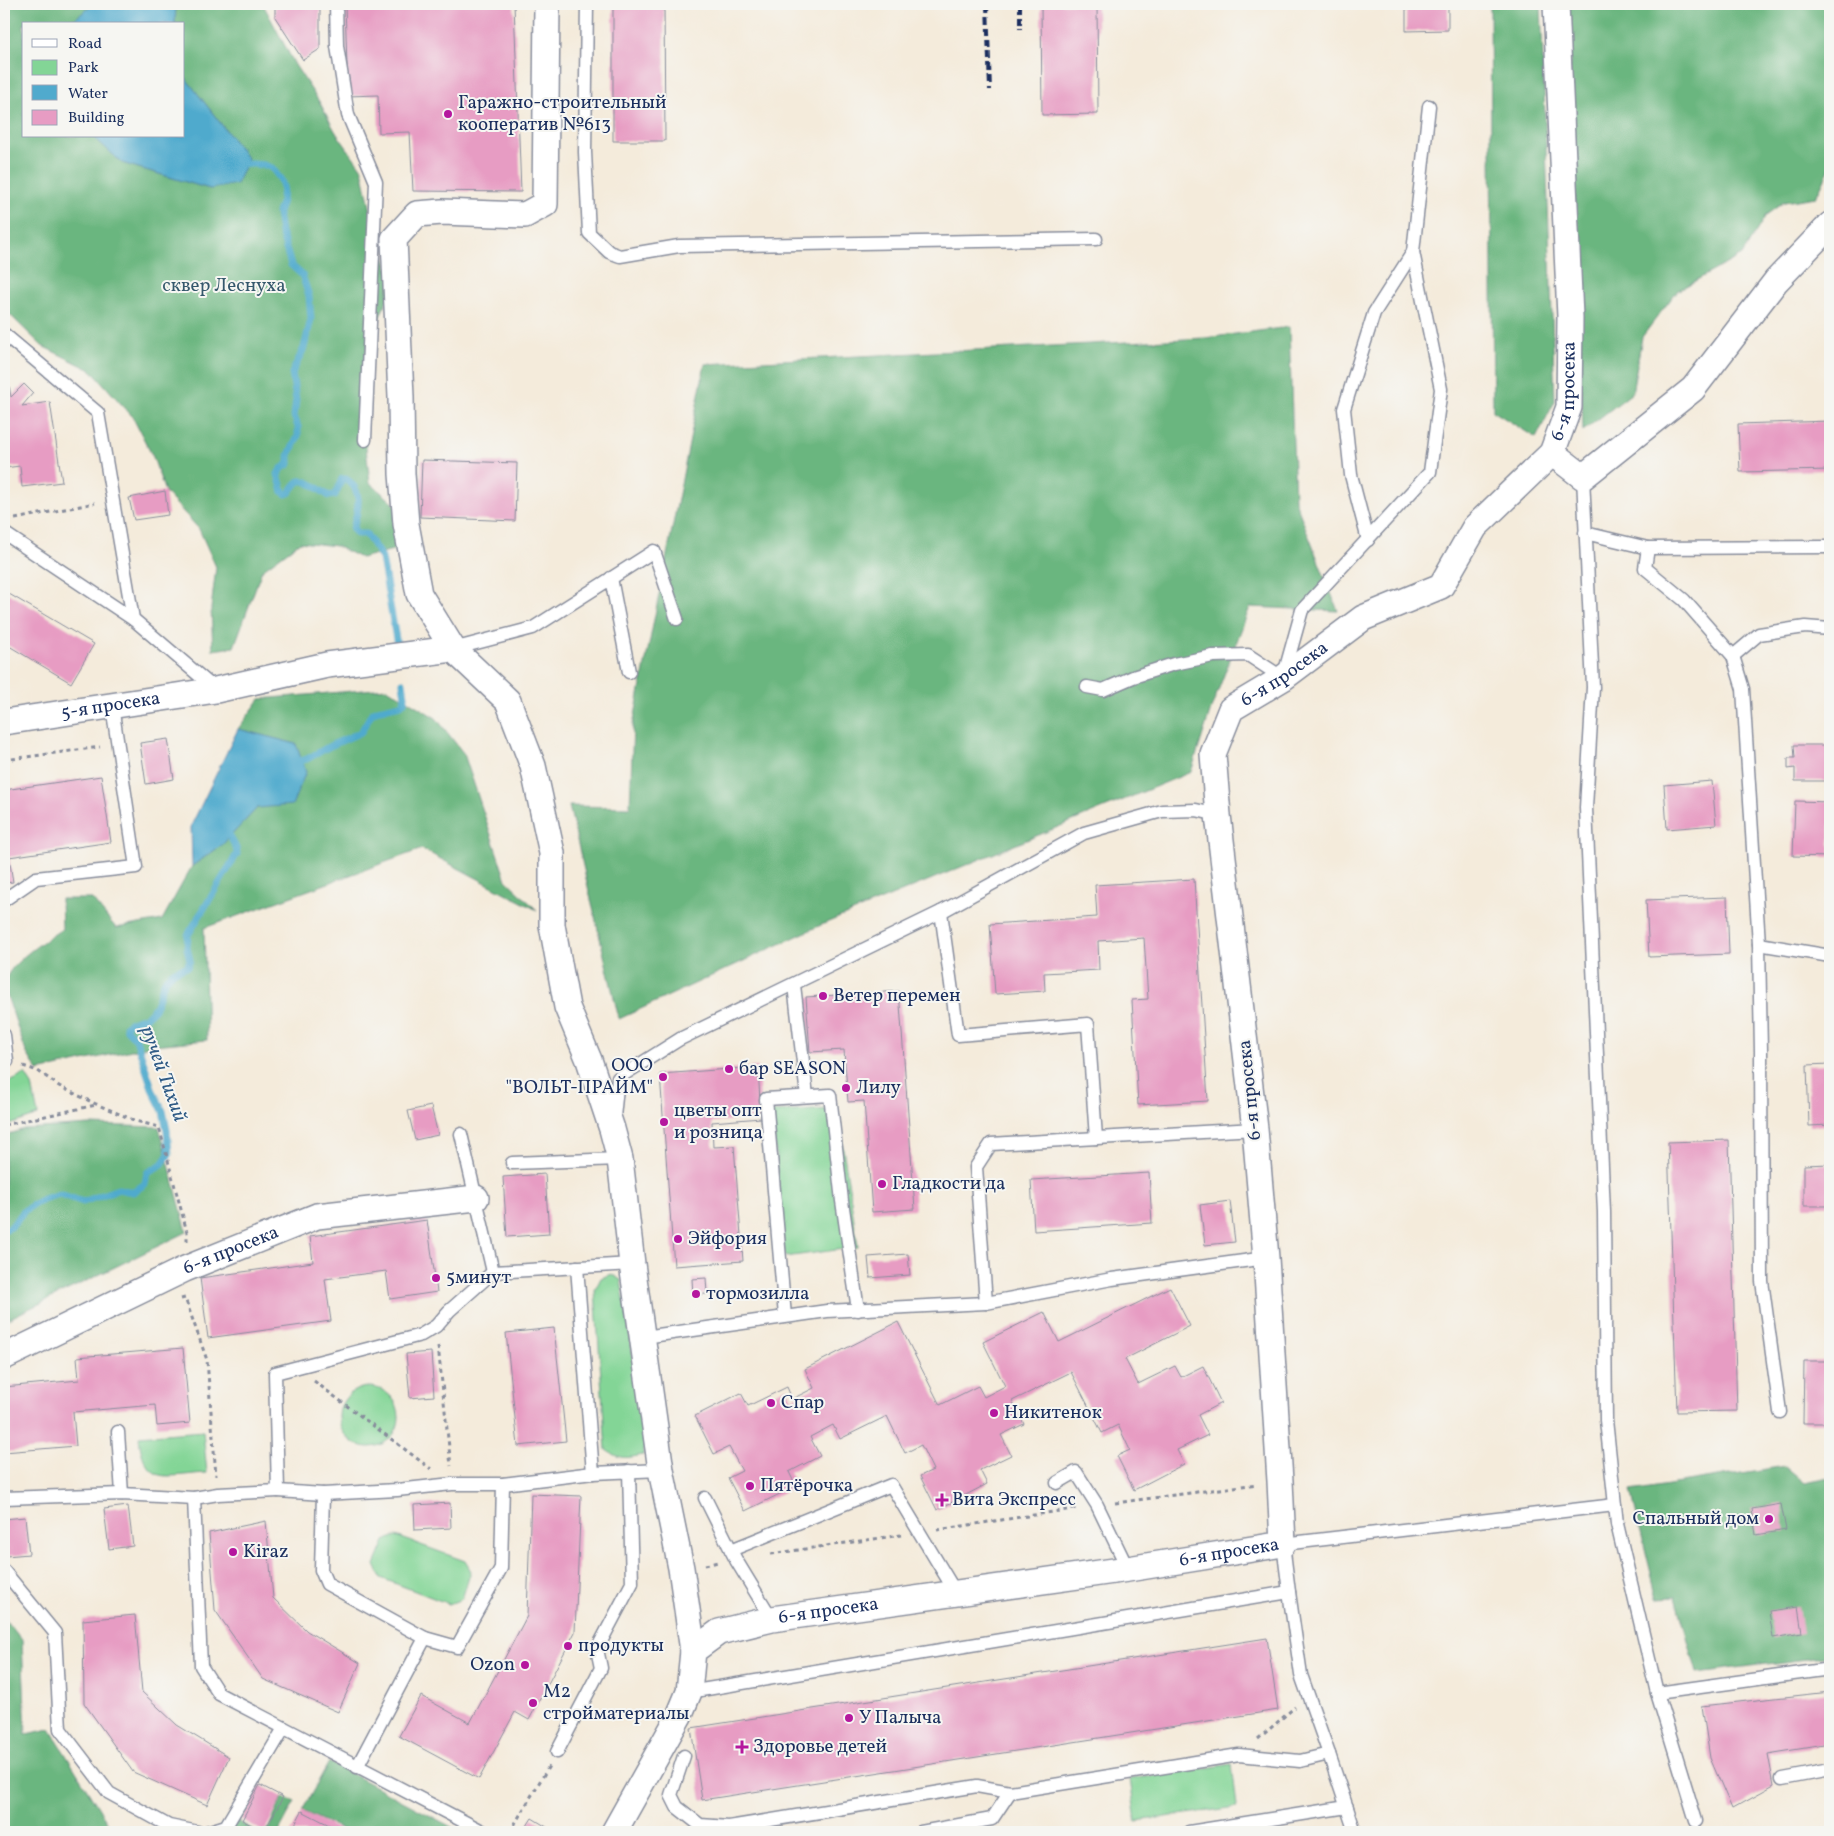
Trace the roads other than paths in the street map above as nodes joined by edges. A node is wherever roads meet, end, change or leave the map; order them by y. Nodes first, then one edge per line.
1 (336, 4) edge
2 (547, 4) edge
3 (586, 4) edge
4 (1556, 4) edge
5 (1429, 106) dead end
6 (1830, 225) edge
7 (1096, 239) dead end
8 (1413, 252) junction
9 (4, 334) edge
10 (365, 440) dead end
11 (1552, 453) junction
12 (1583, 477) junction
13 (4, 533) edge
14 (1586, 533) junction
15 (1368, 540) junction
16 (1830, 547) edge
17 (1648, 548) junction
18 (611, 578) junction
19 (133, 619) junction
20 (677, 619) dead end
21 (1830, 629) edge
22 (453, 650) junction
23 (1733, 656) junction
24 (629, 672) dead end
25 (1283, 678) junction
26 (1087, 687) dead end
27 (216, 690) junction
28 (112, 706) junction
29 (4, 722) edge
30 (1218, 815) junction
31 (4, 900) edge
32 (941, 912) junction
33 (1759, 944) junction
34 (1830, 956) edge
35 (794, 985) junction
36 (4, 1035) edge
37 (5, 1062) edge
38 (807, 1096) junction
39 (1255, 1128) junction
40 (612, 1129) junction
41 (461, 1134) dead end
42 (1096, 1138) junction
43 (620, 1159) junction
44 (512, 1163) dead end
45 (476, 1198) junction
46 (1266, 1258) junction
47 (632, 1264) junction
48 (577, 1268) junction
49 (493, 1272) junction
50 (986, 1303) junction
51 (858, 1310) junction
52 (785, 1316) junction
53 (644, 1337) junction
54 (4, 1357) edge
55 (1780, 1412) dead end
56 (118, 1432) dead end
57 (661, 1470) junction
58 (629, 1471) junction
59 (593, 1473) junction
60 (1057, 1483) dead end
61 (503, 1484) junction
62 (278, 1491) junction
63 (122, 1494) junction
64 (323, 1494) junction
65 (4, 1498) edge
66 (194, 1498) junction
67 (705, 1498) dead end
68 (1615, 1505) junction
69 (1283, 1544) junction
70 (733, 1555) junction
71 (1128, 1569) junction
72 (4, 1571) edge
73 (1290, 1592) junction
74 (956, 1593) junction
75 (772, 1619) junction
76 (425, 1638) junction
77 (694, 1651) junction
78 (1830, 1669) edge
79 (689, 1692) junction
80 (1657, 1693) junction
81 (284, 1728) junction
82 (557, 1752) road end
83 (1329, 1754) junction
84 (684, 1756) dead end
85 (357, 1767) junction
86 (1830, 1770) edge
87 (1782, 1779) dead end
88 (1010, 1792) junction
89 (1347, 1807) junction
90 (1696, 1821) dead end
91 (951, 1829) edge
92 (617, 1831) edge
93 (198, 1832) edge
94 (207, 1832) edge
95 (484, 1832) edge
96 (921, 1832) edge
97 (1189, 1832) edge
98 (1355, 1832) edge

1 - 10 lane
2 - 22 street
3 - 7 lane
4 - 11 street, 6-я просека
5 - 8 lane
6 - 12 street
8 - 15 lane
8 - 15 lane
9 - 19 lane
11 - 12 street
11 - 25 street, 6-я просека
12 - 14 lane
13 - 19 lane
14 - 17 lane
14 - 68 lane
15 - 25 lane
16 - 17 lane
17 - 23 lane
18 - 20 lane
18 - 22 lane
18 - 24 lane
19 - 27 lane
21 - 23 lane
22 - 27 street, 5-я просека
22 - 40 street
23 - 33 lane
25 - 26 lane
25 - 30 street, 6-я просека
27 - 28 street, 5-я просека
28 - 29 street, 5-я просека
28 - 31 lane
30 - 32 lane
30 - 39 street, 6-я просека
32 - 35 lane
32 - 42 lane
33 - 34 lane
33 - 55 lane
35 - 38 lane
35 - 40 lane
36 - 37 lane
38 - 51 lane
38 - 52 lane
39 - 42 lane
39 - 46 street, 6-я просека
40 - 43 street
41 - 45 lane
42 - 50 lane
43 - 44 lane
43 - 47 street
45 - 49 lane
45 - 54 street, 6-я просека
46 - 50 lane
46 - 69 street, 6-я просека
47 - 48 lane
47 - 53 street
48 - 49 lane
48 - 59 lane
49 - 62 lane
50 - 51 lane
51 - 52 lane
52 - 53 lane
53 - 57 street
56 - 63 lane
57 - 58 lane
57 - 77 street
58 - 59 lane
58 - 82 lane
59 - 61 lane
60 - 71 lane
61 - 64 lane
61 - 76 lane
62 - 64 lane
62 - 66 lane
63 - 65 lane
63 - 66 lane
64 - 76 lane
66 - 81 lane
67 - 70 lane
68 - 69 lane
68 - 80 lane
69 - 71 street, 6-я просека
69 - 73 lane
70 - 74 lane
70 - 75 lane
71 - 74 street, 6-я просека
72 - 93 lane
73 - 79 lane
73 - 83 lane
74 - 75 street, 6-я просека
75 - 77 street, 6-я просека
76 - 85 lane
77 - 79 street
78 - 80 lane
79 - 92 street
80 - 90 lane
81 - 85 lane
81 - 94 lane
83 - 88 lane
83 - 89 lane
84 - 88 lane
85 - 95 lane
86 - 87 lane
88 - 91 lane
89 - 97 lane
89 - 98 lane
91 - 96 lane

